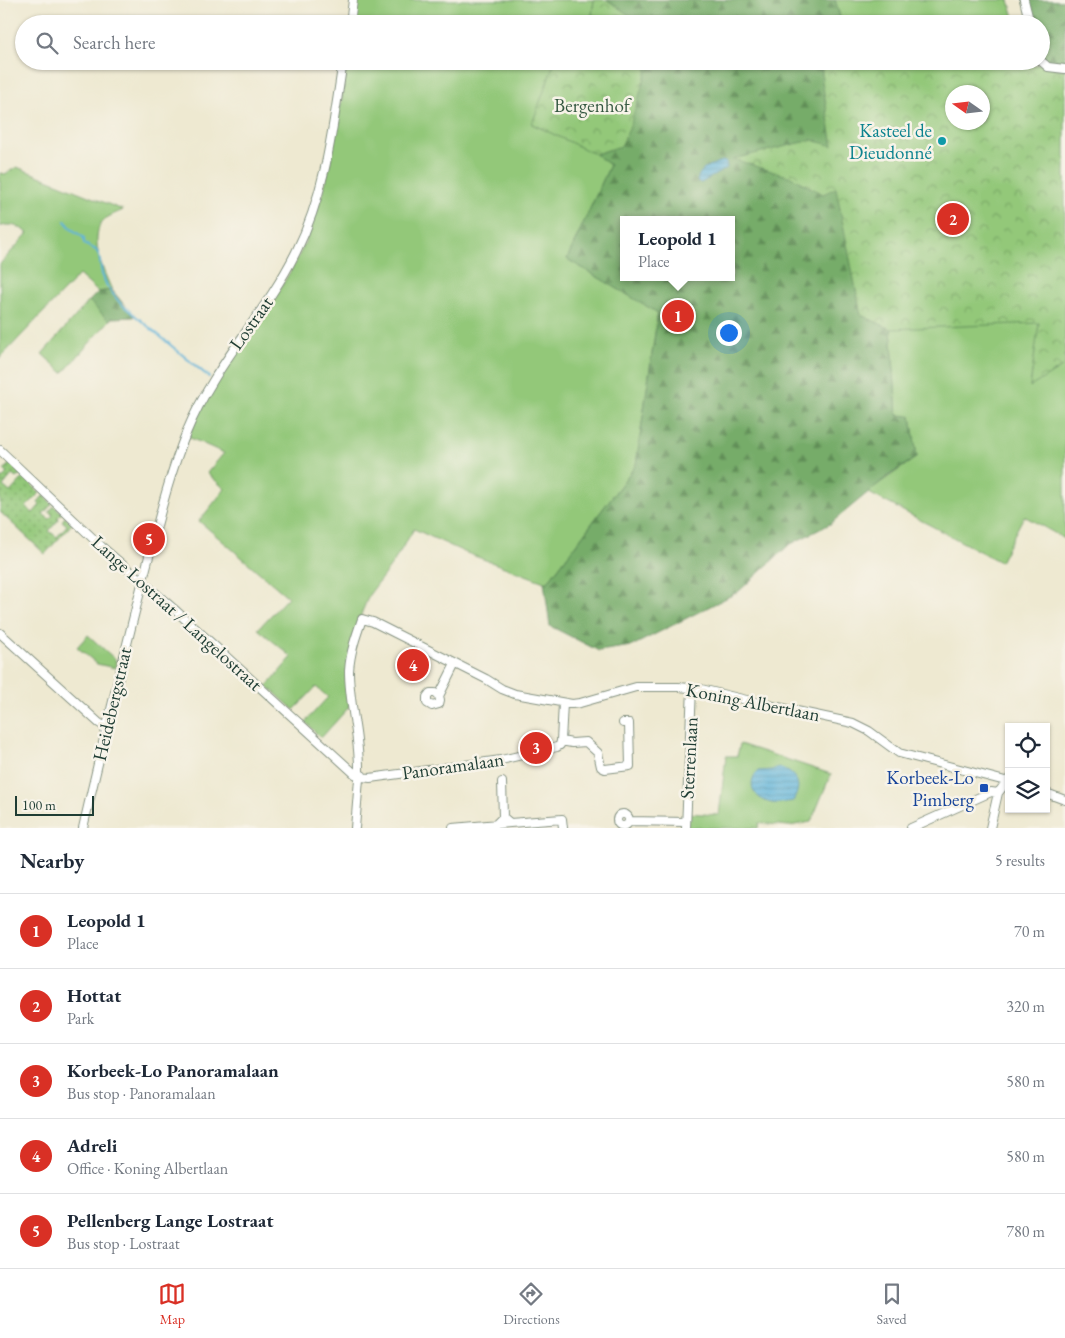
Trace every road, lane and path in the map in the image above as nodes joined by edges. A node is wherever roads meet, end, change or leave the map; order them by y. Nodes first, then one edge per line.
1 (354, 0) edge
2 (1024, 0) edge
3 (352, 15) edge
4 (1028, 15) edge
5 (1050, 67) edge
6 (1065, 69) edge
7 (341, 70) edge
8 (0, 450) edge
9 (143, 581) junction
10 (0, 634) edge
11 (455, 664) junction
12 (692, 688) junction
13 (439, 696) dead end
14 (564, 702) junction
15 (623, 723) dead end
16 (106, 727) junction
17 (561, 741) junction
18 (359, 776) junction
19 (1005, 780) edge
20 (502, 782) dead end
21 (1005, 785) edge
22 (998, 793) junction
23 (1050, 794) edge
24 (1065, 800) edge
25 (503, 817) junction
26 (629, 820) dead end
27 (510, 823) junction
28 (496, 824) junction
29 (686, 825) edge
30 (563, 827) edge
31 (83, 828) edge
32 (355, 828) edge
33 (453, 828) edge
34 (911, 828) edge
35 (990, 828) edge

1 - 3 street
2 - 4 street
5 - 6 street
7 - 9 street, Lostraat
8 - 9 street, Lange Lostraat / Langelostraat
9 - 16 street, Heidebergstraat
9 - 18 street, Lange Lostraat / Langelostraat
10 - 16 street
11 - 13 street
11 - 14 street, Koning Albertlaan
11 - 18 street, Koning Albertlaan
12 - 14 street, Koning Albertlaan
12 - 19 street, Koning Albertlaan
12 - 29 street, Sterrenlaan
14 - 17 street
15 - 17 street
16 - 31 street, Heidebergstraat
17 - 18 street, Panoramalaan
18 - 32 street
20 - 25 street
21 - 22 street
22 - 34 street
22 - 35 street
23 - 24 street
25 - 27 street
25 - 28 street
26 - 29 street
27 - 28 street
27 - 30 street
28 - 33 street

